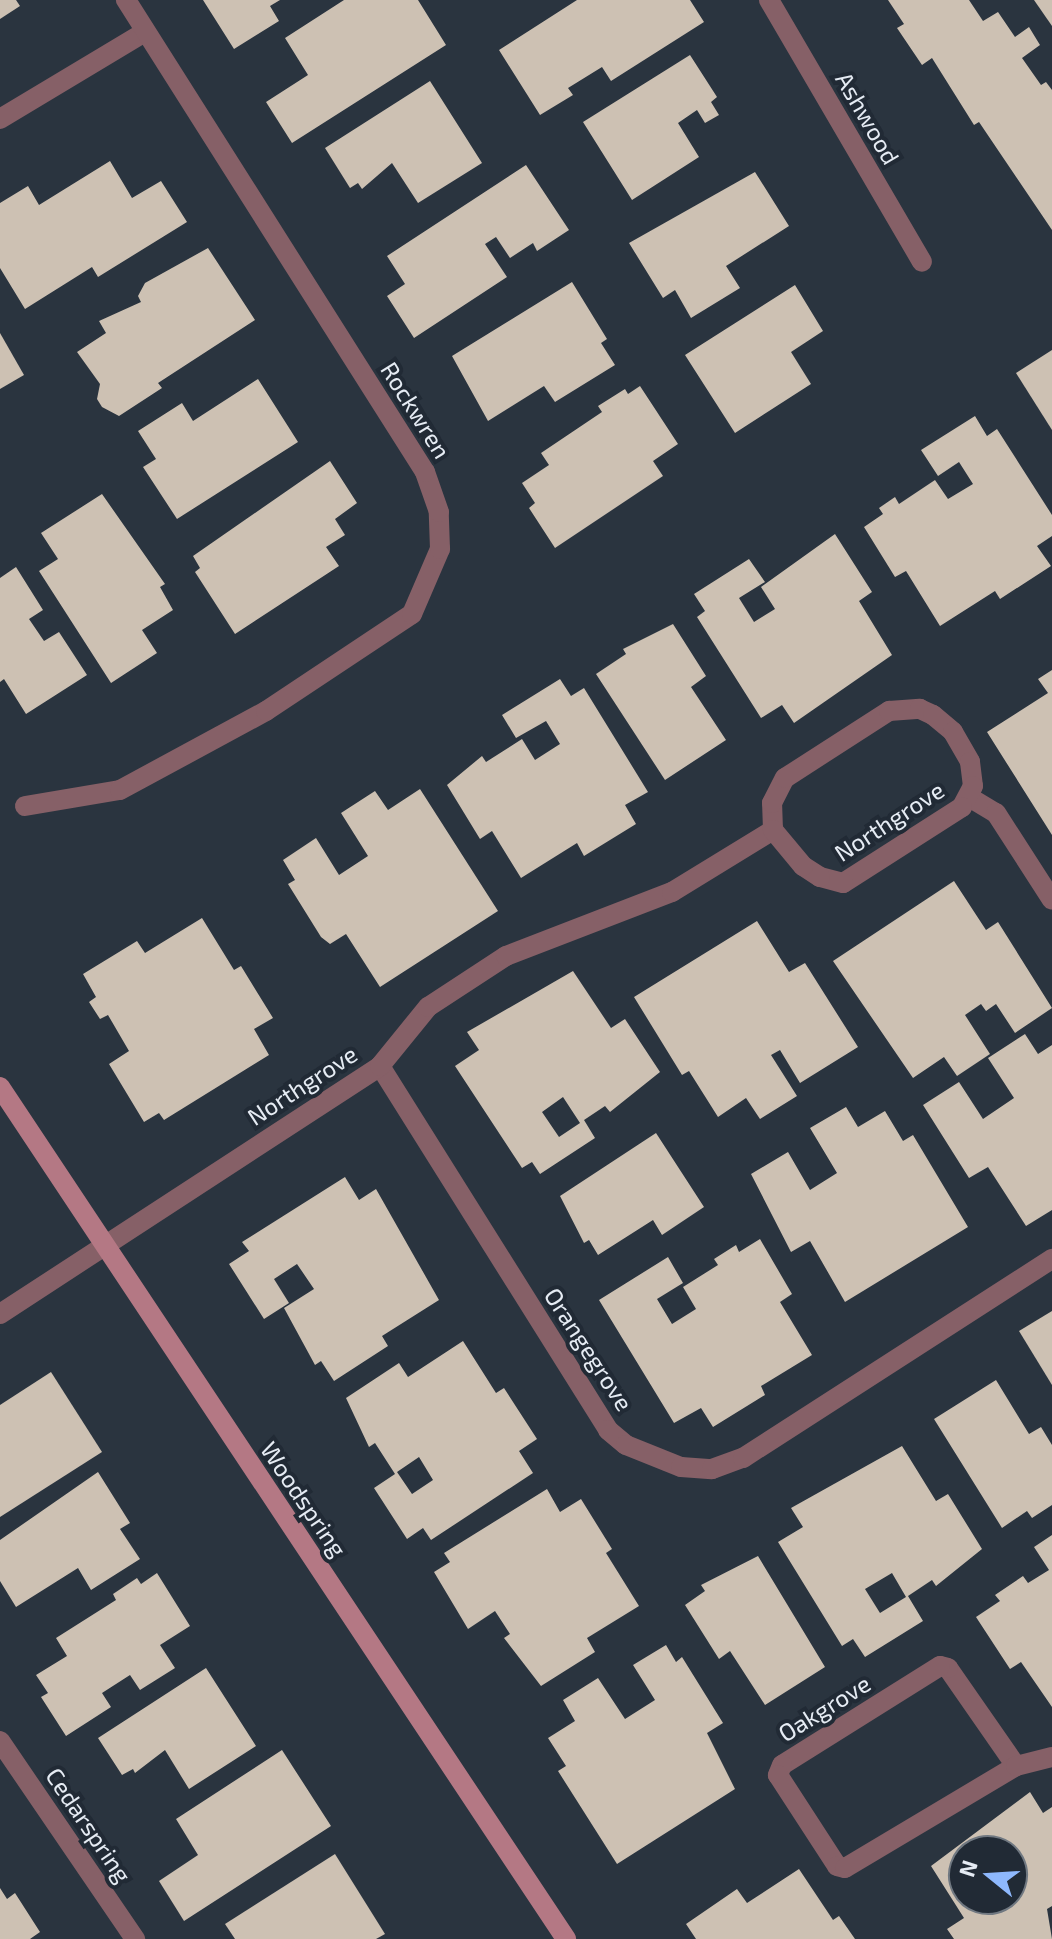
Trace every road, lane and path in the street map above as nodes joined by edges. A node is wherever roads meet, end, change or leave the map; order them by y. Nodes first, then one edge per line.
1 (126, 0) edge
2 (769, 0) edge
3 (145, 32) junction
4 (0, 119) edge
5 (922, 262) dead end
6 (969, 797) junction
7 (25, 806) dead end
8 (773, 830) junction
9 (1052, 900) edge
10 (380, 1066) junction
11 (0, 1087) edge
12 (104, 1246) junction
13 (1052, 1259) edge
14 (0, 1314) edge
15 (0, 1741) edge
16 (1052, 1757) edge
17 (1016, 1766) junction
18 (135, 1939) edge
19 (566, 1939) edge

1 - 3 street, Rockwren
2 - 5 street, Ashwood
3 - 4 street
3 - 7 street, Rockwren
6 - 8 street, Northgrove
6 - 8 street, Northgrove
6 - 9 street
8 - 10 street, Northgrove
10 - 12 street, Northgrove
10 - 13 street, Orangegrove
11 - 12 street, Woodspring
12 - 14 street
12 - 19 street, Woodspring
15 - 18 street, Cedarspring
16 - 17 street, Oakgrove
17 - 17 street, Oakgrove

